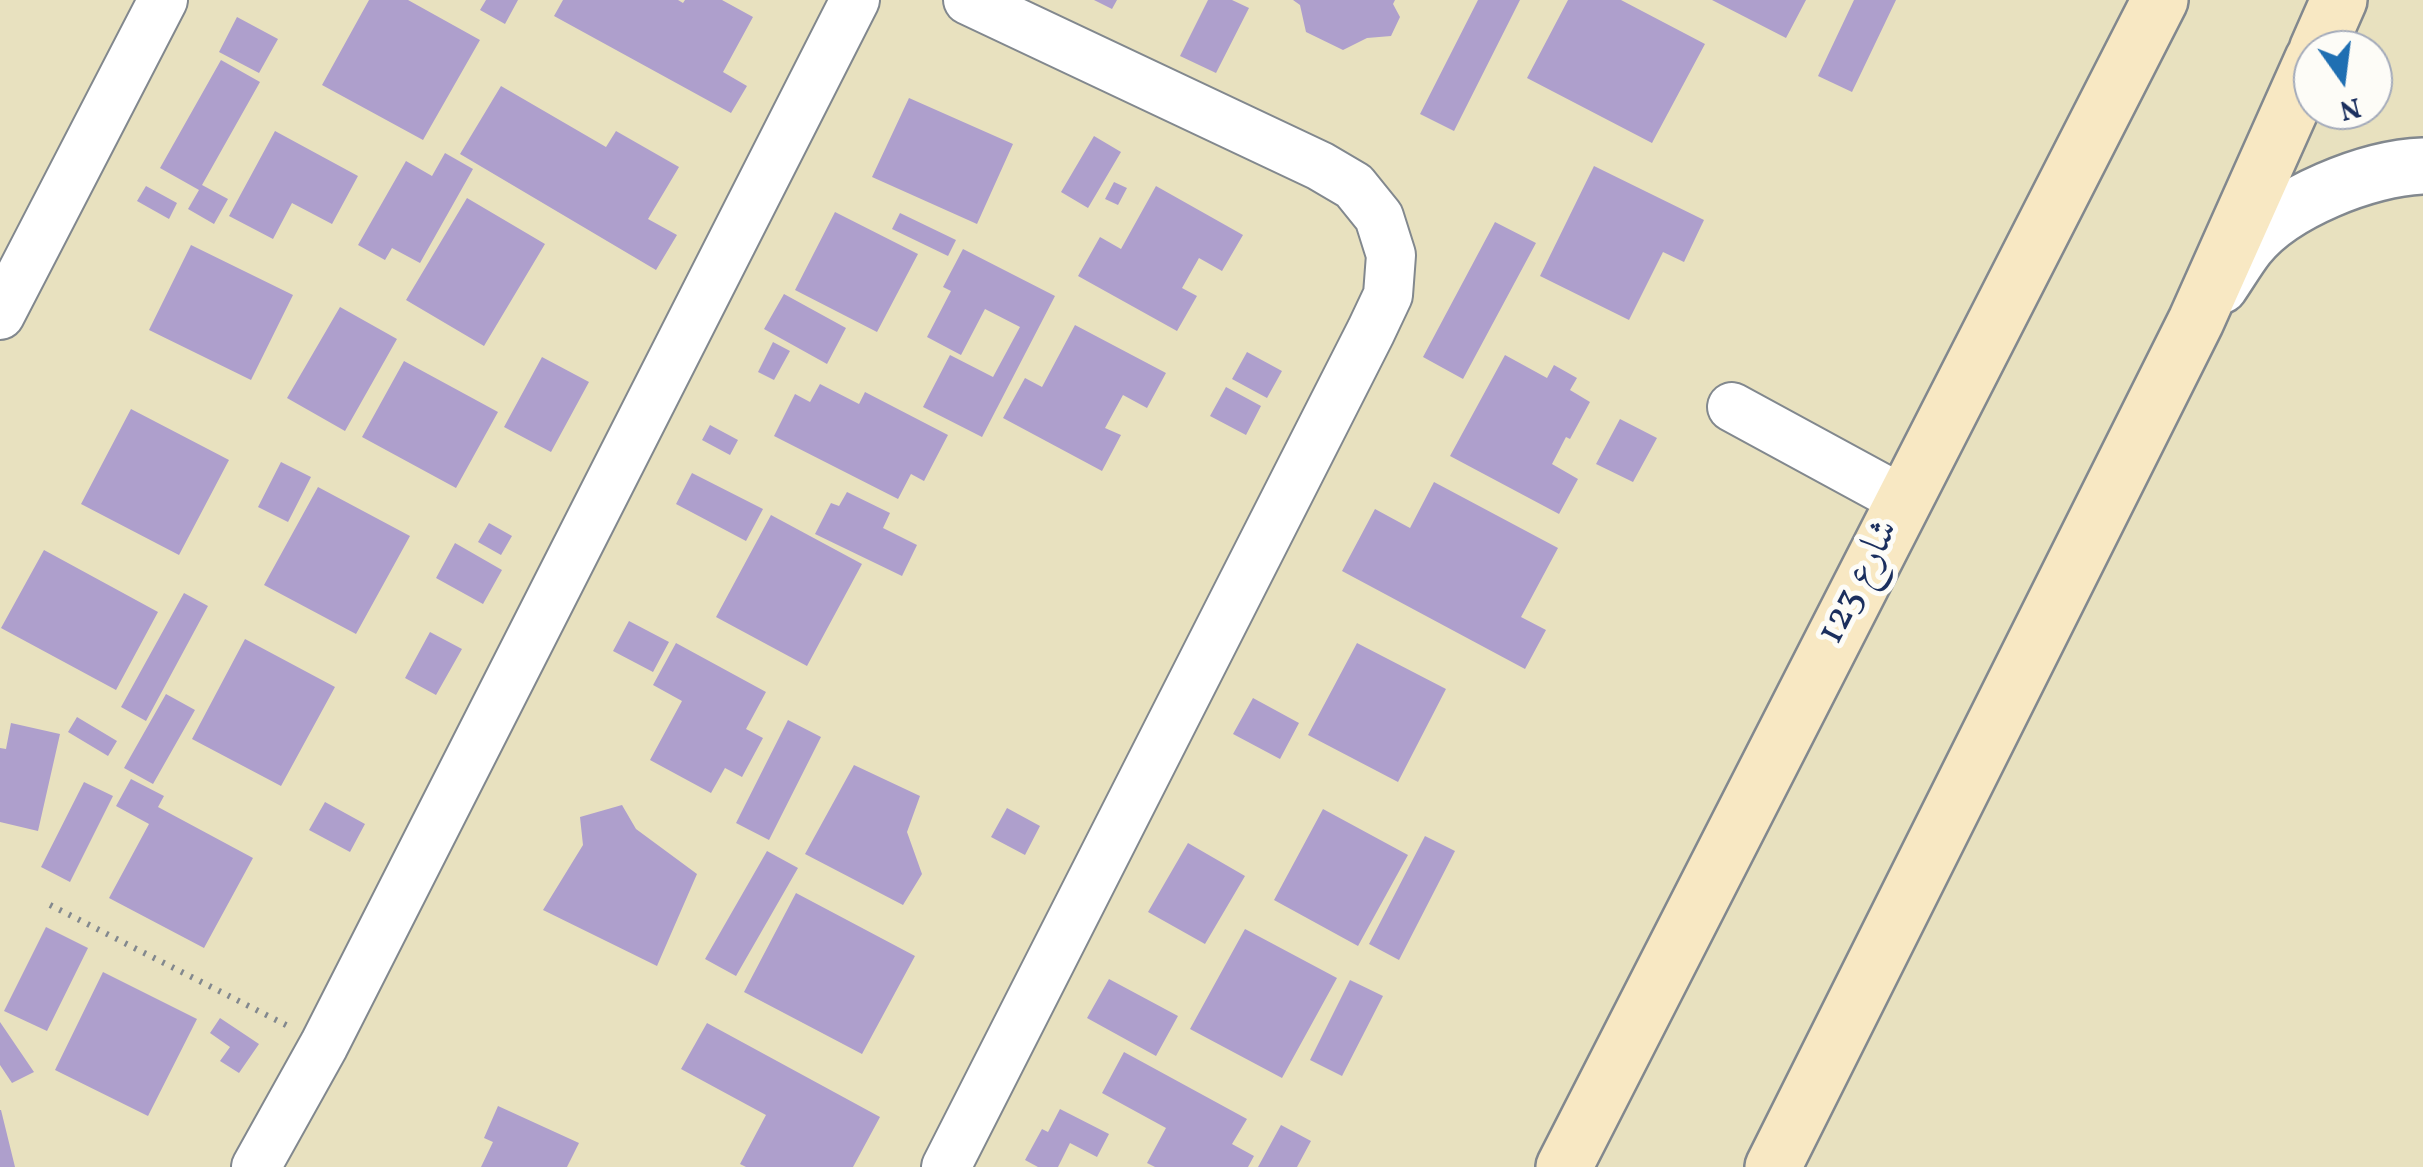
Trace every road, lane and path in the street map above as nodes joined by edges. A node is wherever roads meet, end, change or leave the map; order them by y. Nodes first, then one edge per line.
1 (163, 0) edge
2 (856, 0) edge
3 (968, 0) edge
4 (2160, 0) edge
5 (2339, 0) edge
6 (2326, 30) edge
7 (2293, 104) edge
8 (2423, 166) edge
9 (0, 316) edge
10 (2196, 322) junction
11 (1732, 407) dead end
12 (1903, 500) junction
13 (50, 905) dead end
14 (324, 1045) junction
15 (263, 1161) edge
16 (946, 1167) edge
17 (1564, 1167) edge
18 (1773, 1167) edge

1 - 9 street
2 - 14 street
3 - 16 street
4 - 12 main road, شارع 123
5 - 6 main road
7 - 10 main road
8 - 10 street
10 - 18 main road
11 - 12 street
12 - 17 main road, شارع 123
13 - 14 path
14 - 15 street

